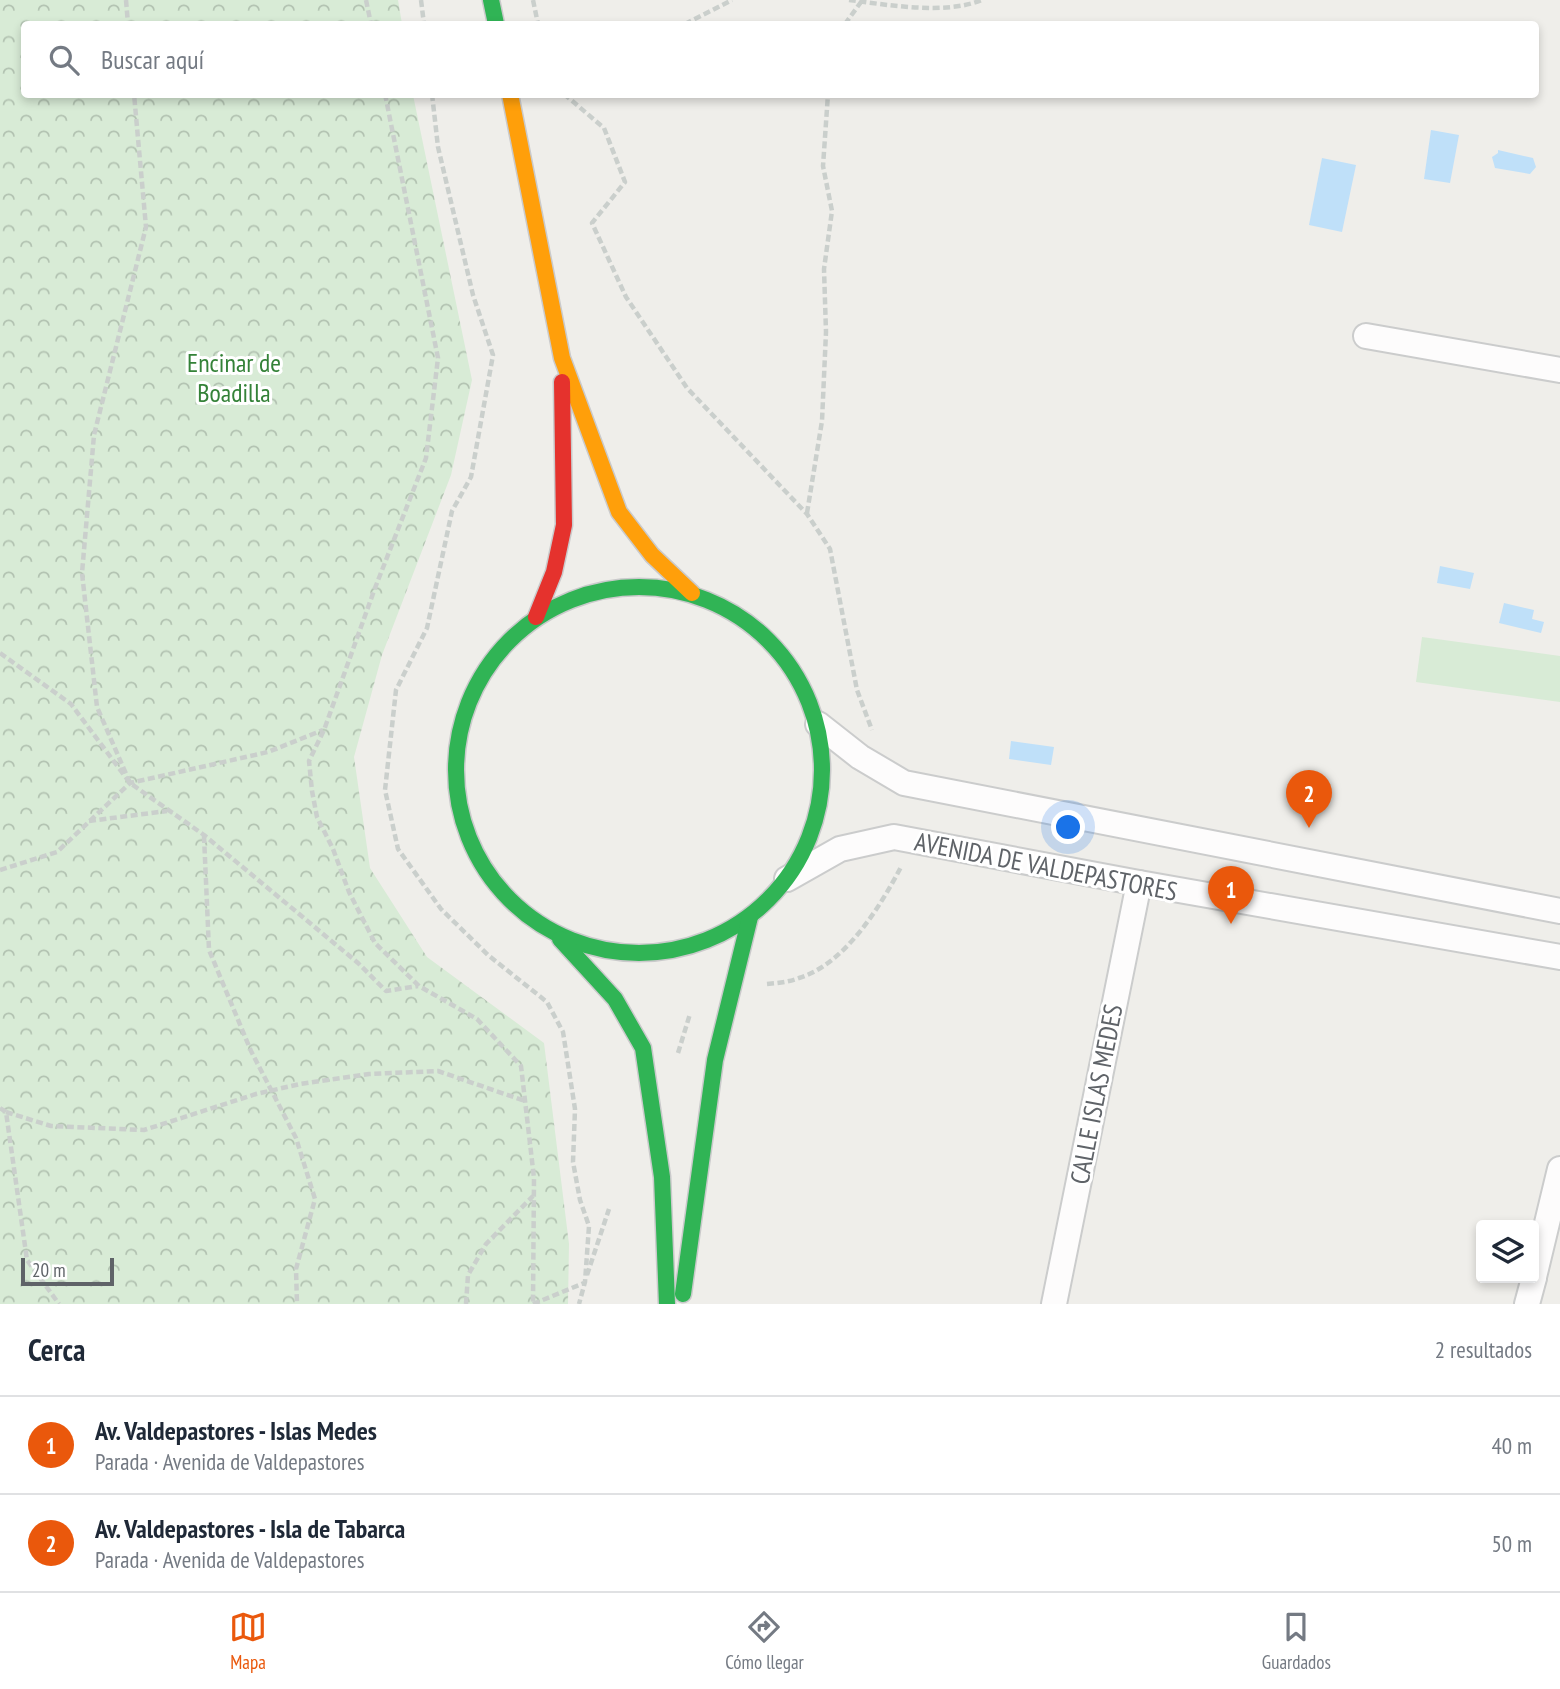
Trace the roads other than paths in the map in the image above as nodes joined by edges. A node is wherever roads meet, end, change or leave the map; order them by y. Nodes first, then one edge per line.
1 (491, 0) edge
2 (495, 21) edge
3 (511, 98) edge
4 (1366, 336) dead end
5 (562, 358) junction
6 (1560, 370) edge
7 (692, 593) junction
8 (536, 617) junction
9 (818, 724) junction
10 (787, 879) junction
11 (1139, 883) junction
12 (1560, 911) edge
13 (750, 917) junction
14 (558, 936) junction
15 (1560, 957) edge
16 (1560, 1169) edge
17 (1539, 1257) edge
18 (1533, 1283) edge
19 (667, 1304) edge
20 (681, 1304) edge
21 (1054, 1304) edge
22 (1527, 1304) edge

1 - 2 street
3 - 5 street
4 - 6 street
5 - 7 street
5 - 8 street
7 - 8 street
7 - 9 street
8 - 14 street
9 - 10 street
9 - 12 street, AVENIDA DE VALDEPASTORES
10 - 11 street, AVENIDA DE VALDEPASTORES
10 - 13 street
11 - 15 street, AVENIDA DE VALDEPASTORES
11 - 21 street, CALLE ISLAS MEDES
13 - 14 street
13 - 20 street
14 - 19 street
16 - 17 street
18 - 22 street

